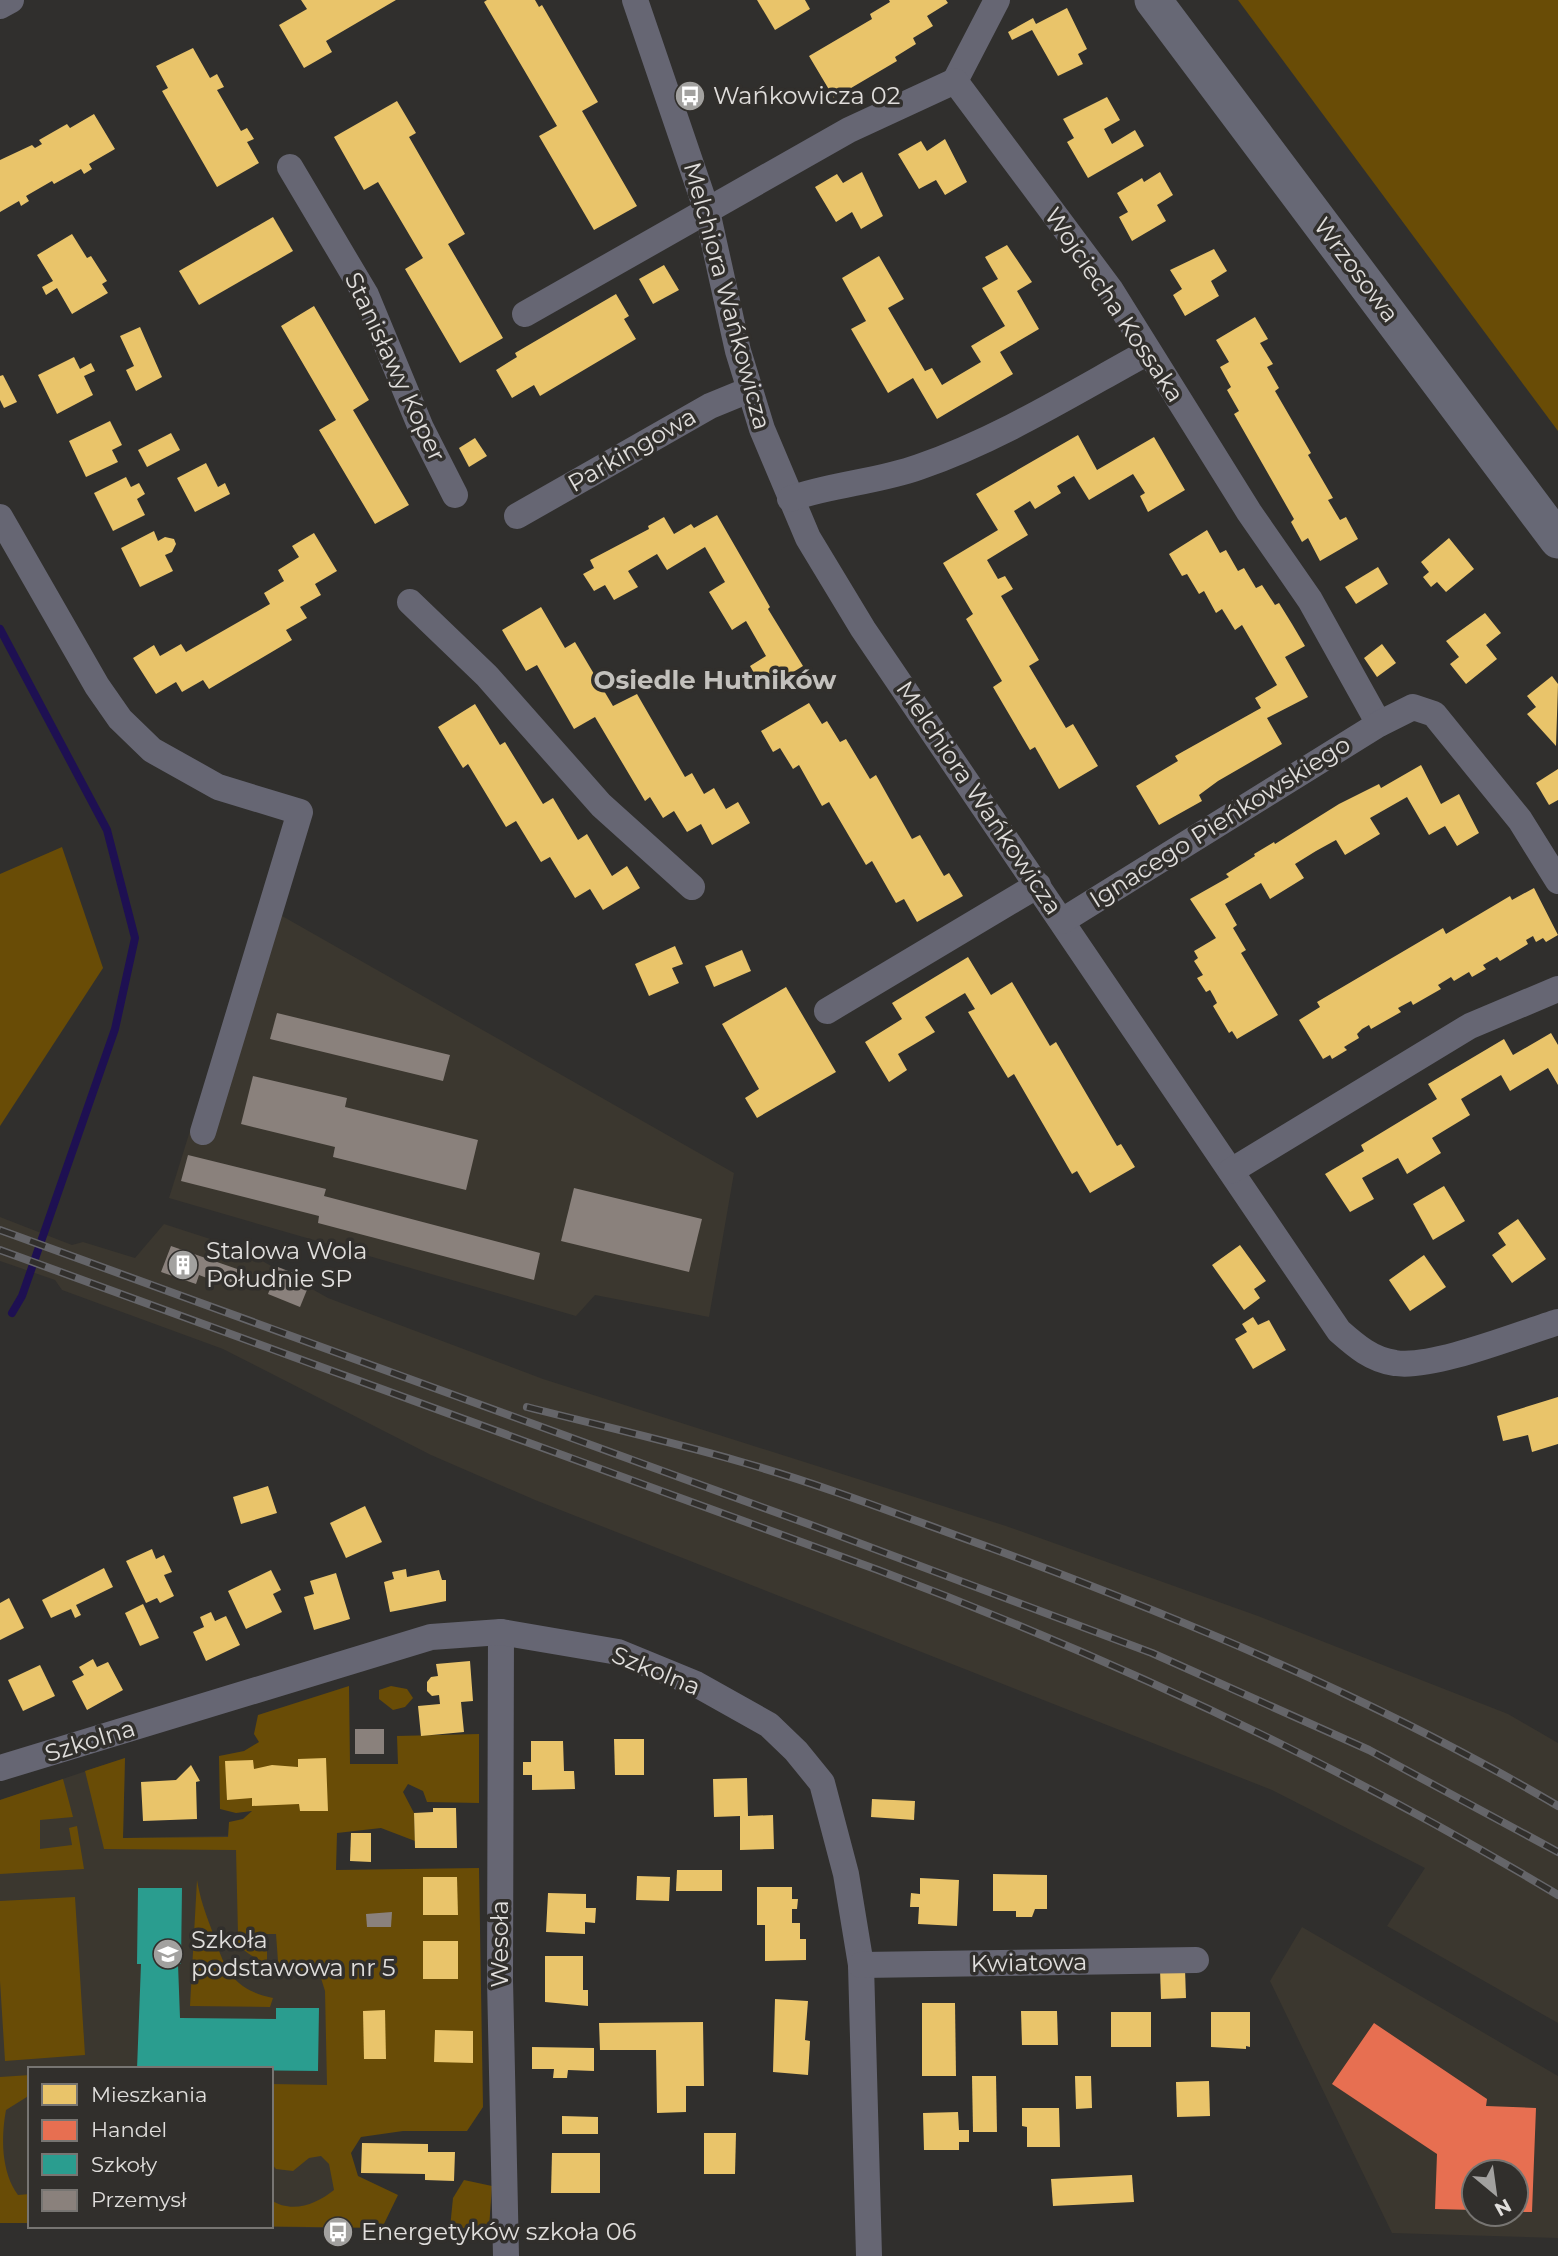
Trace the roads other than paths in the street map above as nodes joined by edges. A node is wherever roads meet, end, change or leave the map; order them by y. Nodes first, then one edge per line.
1 (11, 0) edge
2 (635, 0) edge
3 (997, 0) edge
4 (1153, 0) edge
5 (0, 6) edge
6 (956, 81) junction
7 (290, 167) dead end
8 (707, 211) junction
9 (525, 313) dead end
10 (1148, 352) junction
11 (749, 390) junction
12 (455, 495) dead end
13 (790, 499) junction
14 (517, 516) dead end
15 (0, 517) edge
16 (1558, 540) edge
17 (410, 602) dead end
18 (1379, 724) junction
19 (1558, 881) edge
20 (1038, 885) junction
21 (692, 887) dead end
22 (1062, 921) junction
23 (1558, 989) edge
24 (827, 1010) dead end
25 (203, 1132) dead end
26 (1231, 1171) junction
27 (1558, 1322) edge
28 (501, 1632) junction
29 (0, 1768) edge
30 (1196, 1961) dead end
31 (861, 1965) junction
32 (506, 2256) edge
33 (869, 2256) edge

1 - 5 street
2 - 8 street, Melchiora Wańkowicza
3 - 6 street
4 - 16 street, Wrzosowa
6 - 8 street
6 - 10 street, Wojciecha Kossaka
7 - 12 street, Stanisławy Koper
8 - 9 street
8 - 11 street, Melchiora Wańkowicza
10 - 13 street
10 - 18 street, Wojciecha Kossaka
11 - 13 street, Melchiora Wańkowicza
11 - 14 street, Parkingowa
13 - 20 street, Melchiora Wańkowicza
15 - 25 street
17 - 21 street
18 - 19 street
18 - 22 street, Ignacego Pieńkowskiego
20 - 22 street, Melchiora Wańkowicza
20 - 24 street
22 - 26 street, Melchiora Wańkowicza
23 - 26 street
26 - 27 street, Melchiora Wańkowicza
28 - 29 street, Szkolna
28 - 31 street, Szkolna
28 - 32 street, Wesoła
30 - 31 street, Kwiatowa
31 - 33 street, Szkolna

